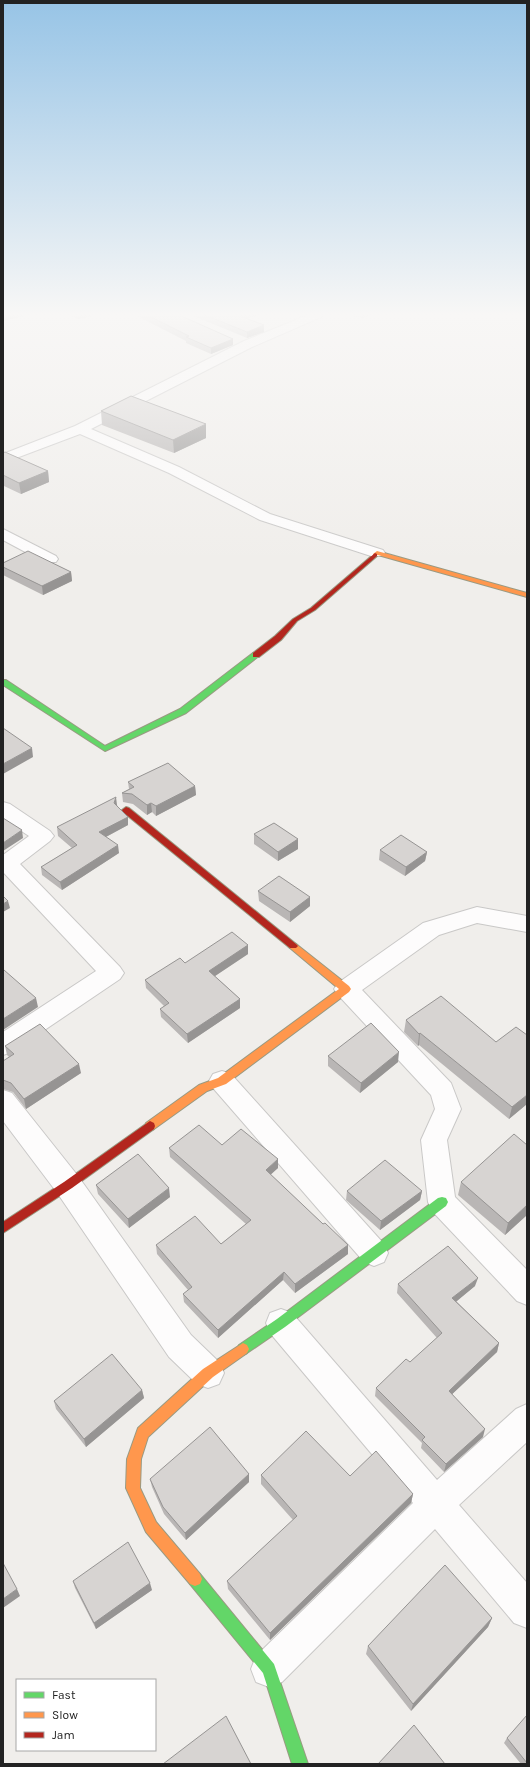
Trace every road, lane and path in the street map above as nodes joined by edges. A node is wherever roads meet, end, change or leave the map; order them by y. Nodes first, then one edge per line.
1 (138, 397) edge
2 (80, 429) junction
3 (5, 456) edge
4 (3, 534) edge
5 (377, 553) junction
6 (50, 559) dead end
7 (527, 595) edge
8 (3, 682) edge
9 (3, 809) edge
10 (126, 810) dead end
11 (527, 924) edge
12 (346, 989) junction
13 (3, 1045) edge
14 (222, 1081) junction
15 (3, 1101) edge
16 (68, 1185) junction
17 (442, 1202) junction
18 (3, 1228) edge
19 (374, 1253) junction
20 (527, 1291) edge
21 (282, 1323) junction
22 (208, 1373) junction
23 (527, 1420) edge
24 (435, 1505) junction
25 (527, 1610) edge
26 (269, 1669) junction
27 (300, 1764) edge

1 - 2 street
2 - 3 street
2 - 5 street
4 - 6 street
5 - 7 street
5 - 8 street
9 - 13 street
10 - 12 street
11 - 12 street
12 - 14 street
12 - 17 street
14 - 16 street
14 - 19 street
15 - 16 street
16 - 18 street
16 - 22 street
17 - 19 street
17 - 20 street
19 - 21 street
21 - 22 street
21 - 24 street
22 - 26 street
23 - 24 street
24 - 25 street
24 - 26 street
26 - 27 street

